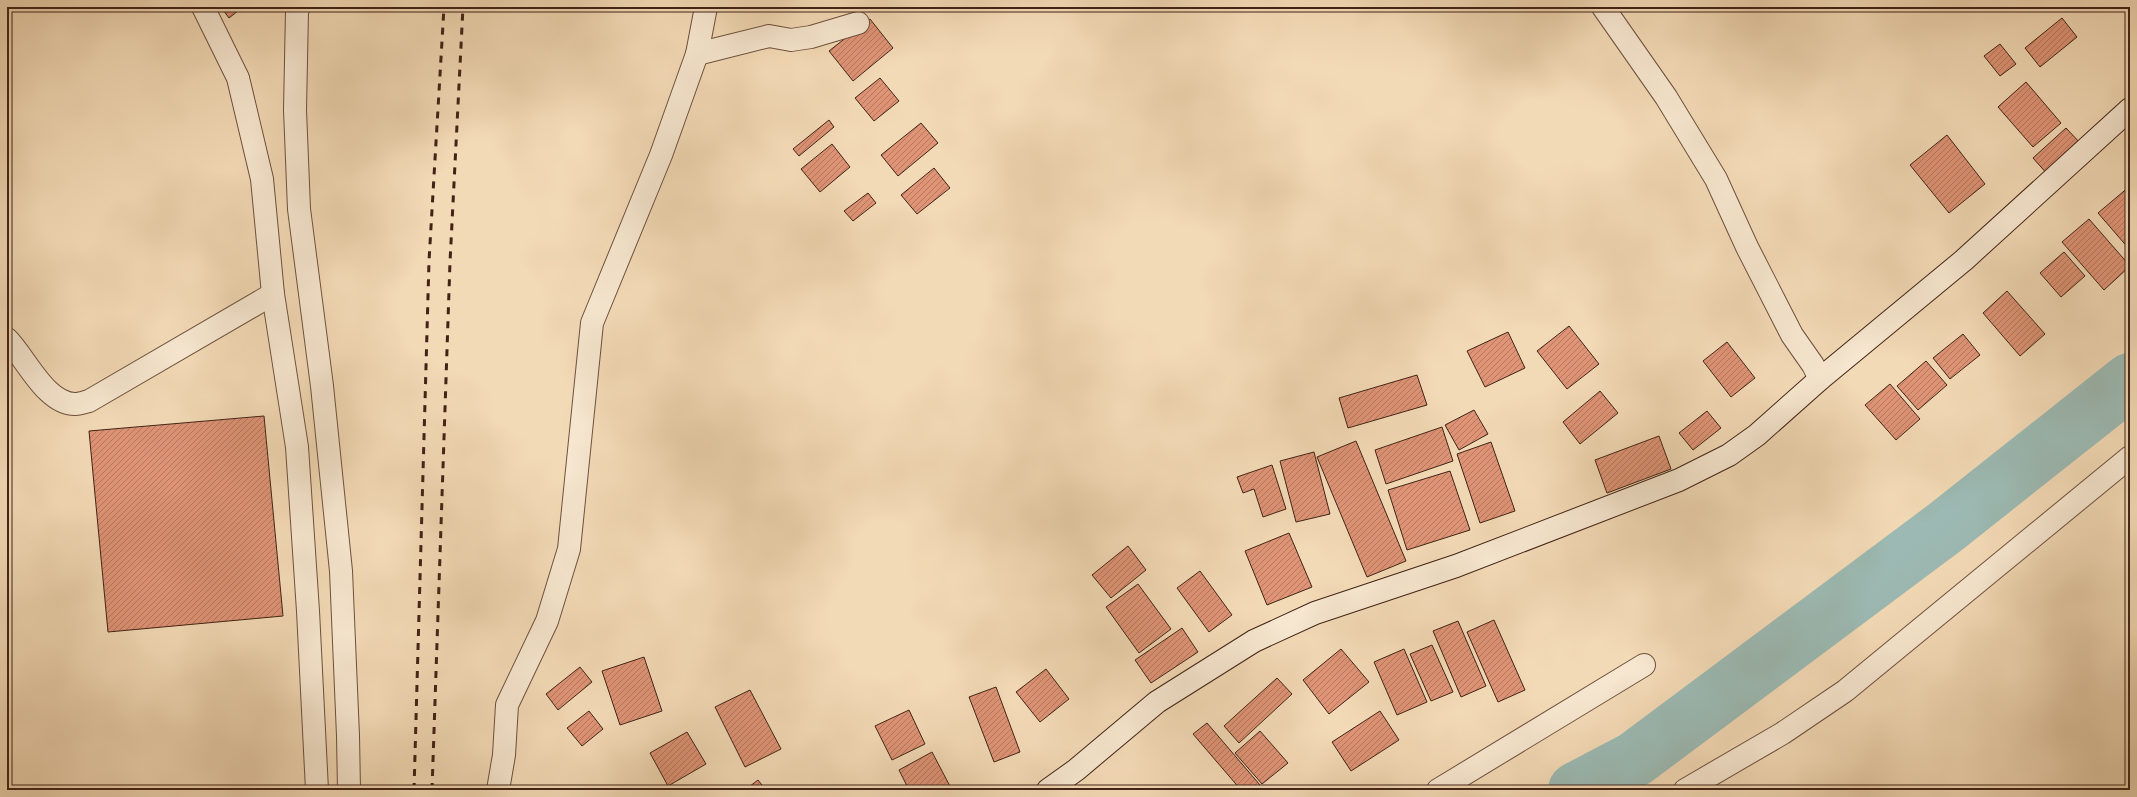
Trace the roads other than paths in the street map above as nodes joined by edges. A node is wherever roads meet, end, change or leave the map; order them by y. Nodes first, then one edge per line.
1 (203, 7) edge
2 (299, 7) edge
3 (706, 7) edge
4 (1603, 7) edge
5 (858, 22) dead end
6 (697, 54) junction
7 (2130, 109) edge
8 (273, 294) junction
9 (7, 339) edge
10 (1820, 379) junction
11 (2130, 458) edge
12 (1644, 665) dead end
13 (317, 790) edge
14 (349, 790) edge
15 (498, 790) edge
16 (1048, 790) edge
17 (1438, 790) edge
18 (1685, 790) edge

1 - 8 street
2 - 14 street
3 - 6 street
4 - 10 street
5 - 6 street
6 - 15 street
7 - 10 street
8 - 9 street
8 - 13 street
10 - 16 street
11 - 18 street
12 - 17 street

